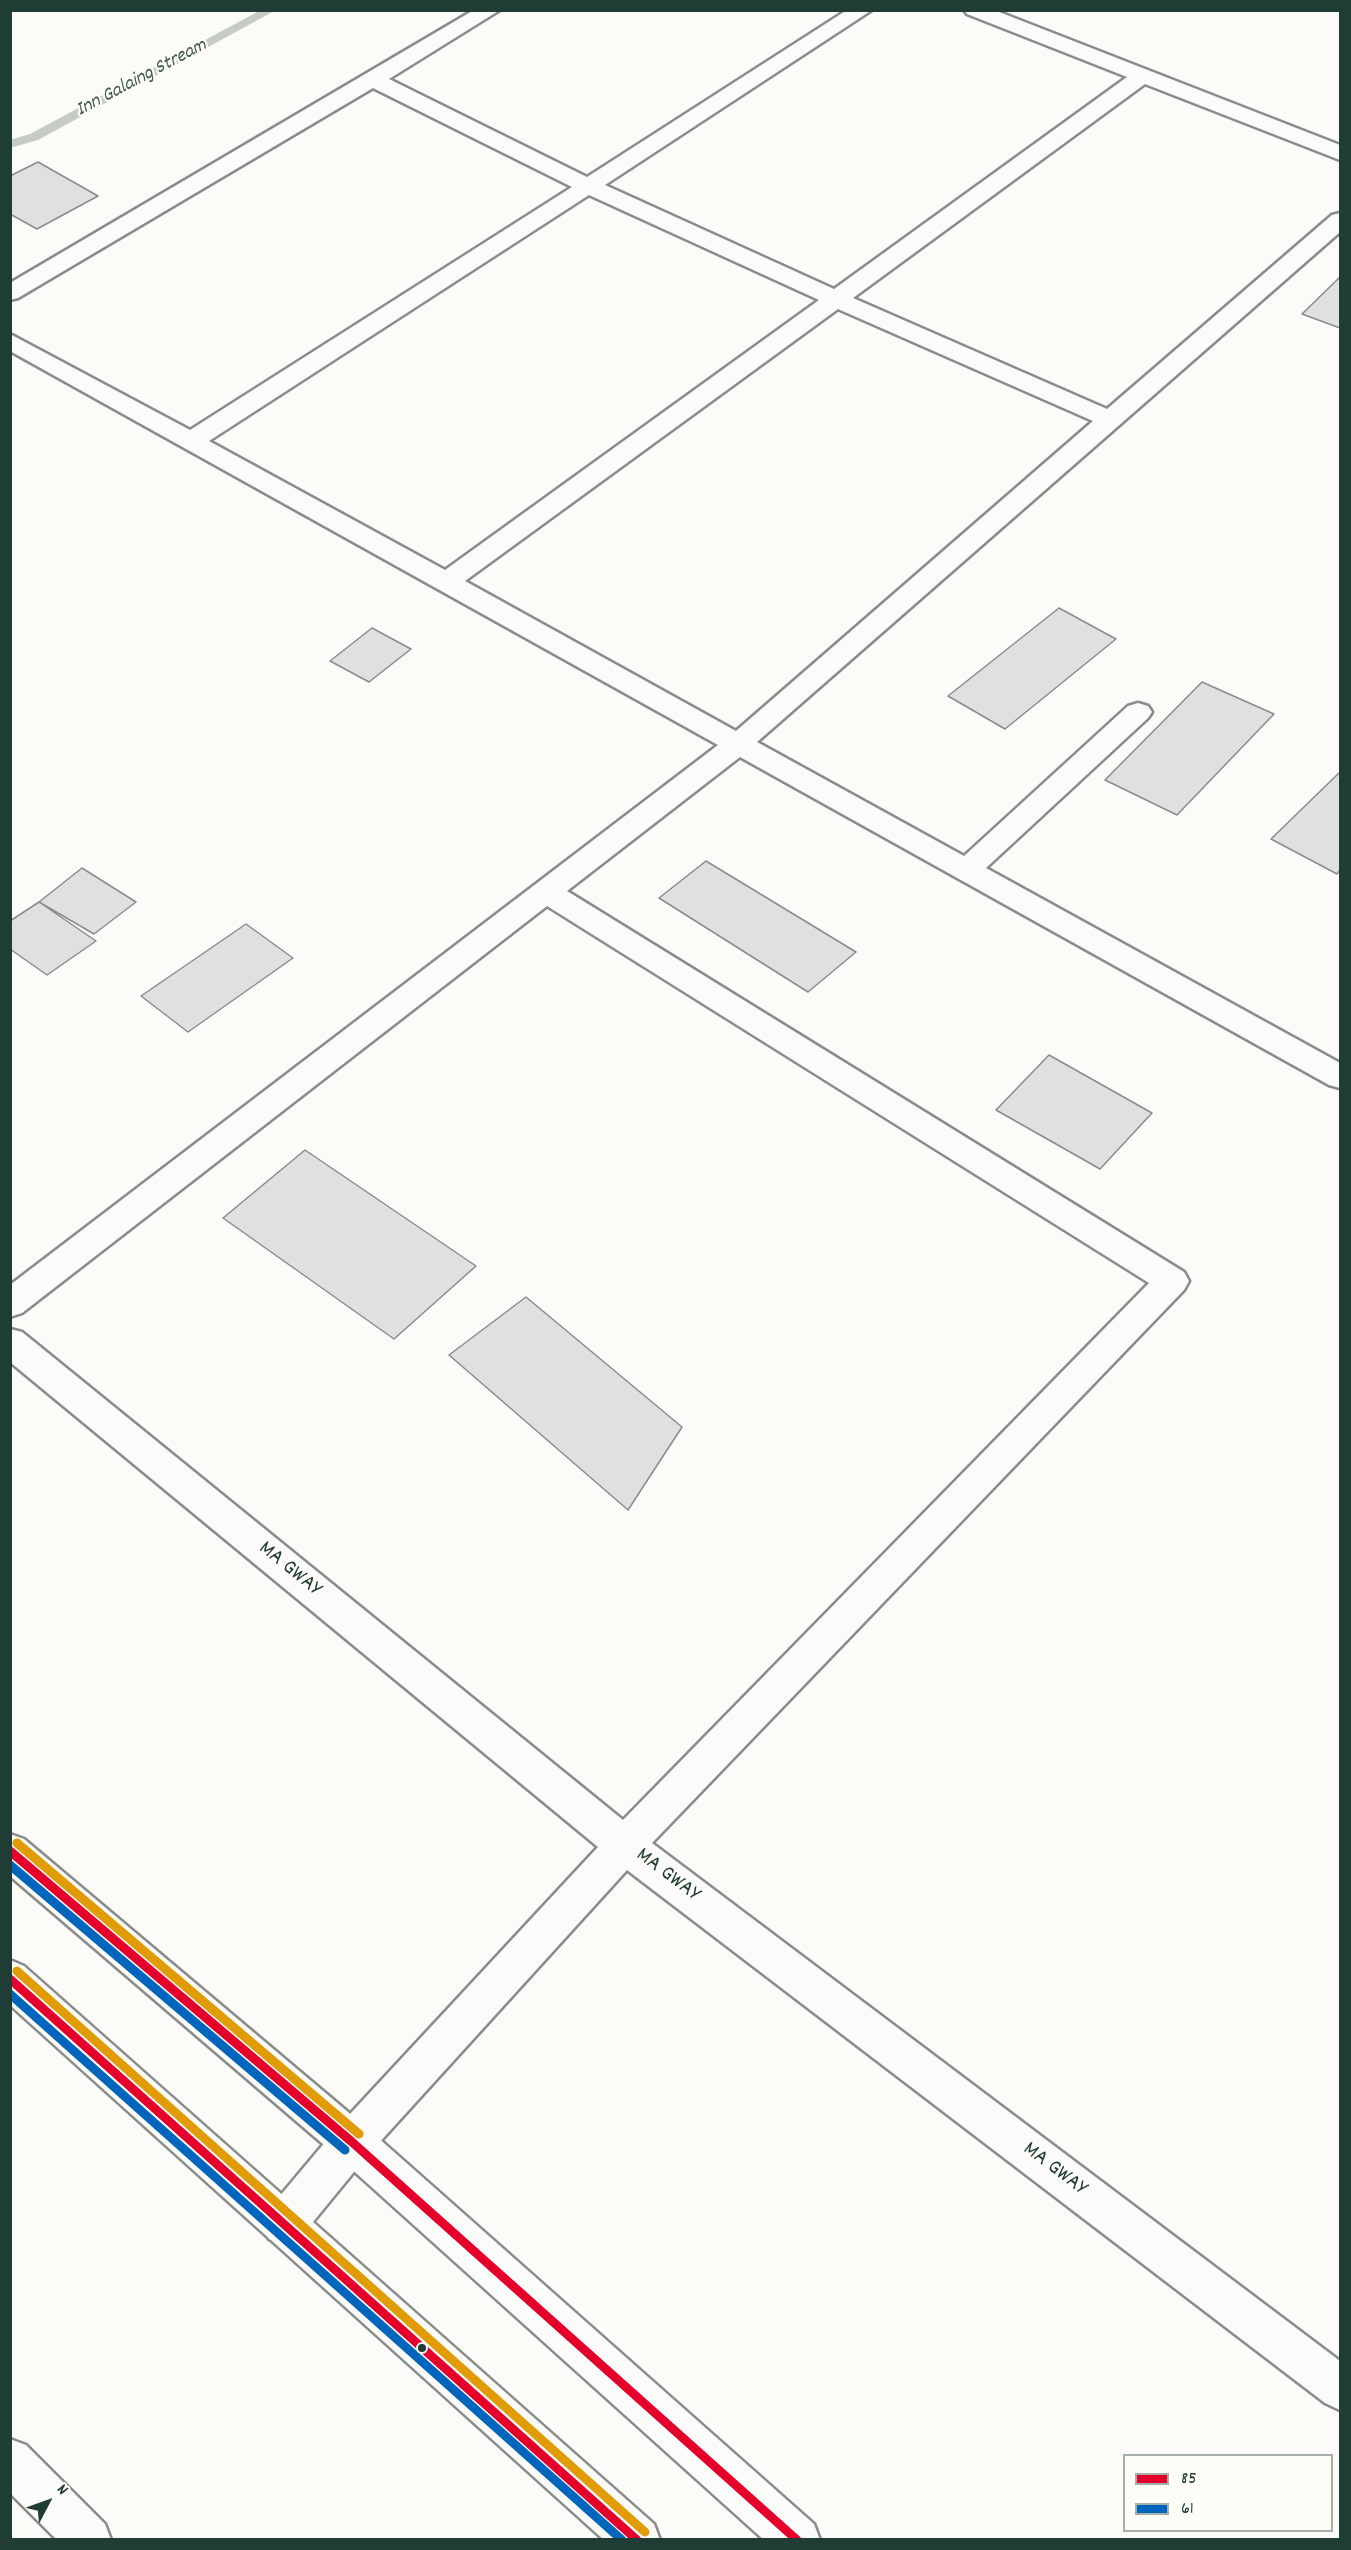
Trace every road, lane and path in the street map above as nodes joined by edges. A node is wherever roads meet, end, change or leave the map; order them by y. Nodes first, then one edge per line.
1 (490, 10) edge
2 (862, 10) edge
3 (974, 10) edge
4 (1141, 77) junction
5 (372, 79) junction
6 (1341, 153) edge
7 (588, 186) junction
8 (1341, 220) edge
9 (10, 293) edge
10 (836, 299) junction
11 (10, 341) edge
12 (1112, 420) junction
13 (191, 441) junction
14 (445, 583) junction
15 (1138, 712) dead end
16 (738, 744) junction
17 (966, 870) junction
18 (547, 892) junction
19 (1341, 1077) edge
20 (10, 1304) edge
21 (10, 1342) edge
22 (625, 1845) junction
23 (10, 1851) edge
24 (10, 1979) edge
25 (352, 2142) junction
26 (284, 2224) junction
27 (1341, 2388) edge
28 (10, 2461) edge
29 (89, 2540) edge
30 (638, 2540) edge
31 (798, 2540) edge

1 - 5 street
2 - 7 street
3 - 4 street
4 - 6 street
4 - 10 street
5 - 7 street
5 - 9 street
7 - 10 street
7 - 13 street
8 - 12 street
10 - 12 street
10 - 14 street
11 - 13 street
12 - 16 street
13 - 14 street
14 - 16 street
15 - 17 street
16 - 17 street
16 - 18 street
17 - 19 street
18 - 20 street
18 - 22 street
21 - 22 street, MA GWAY
22 - 25 street
22 - 27 street, MA GWAY
23 - 25 street
24 - 26 street
25 - 26 street
25 - 31 street
26 - 30 street
28 - 29 street

